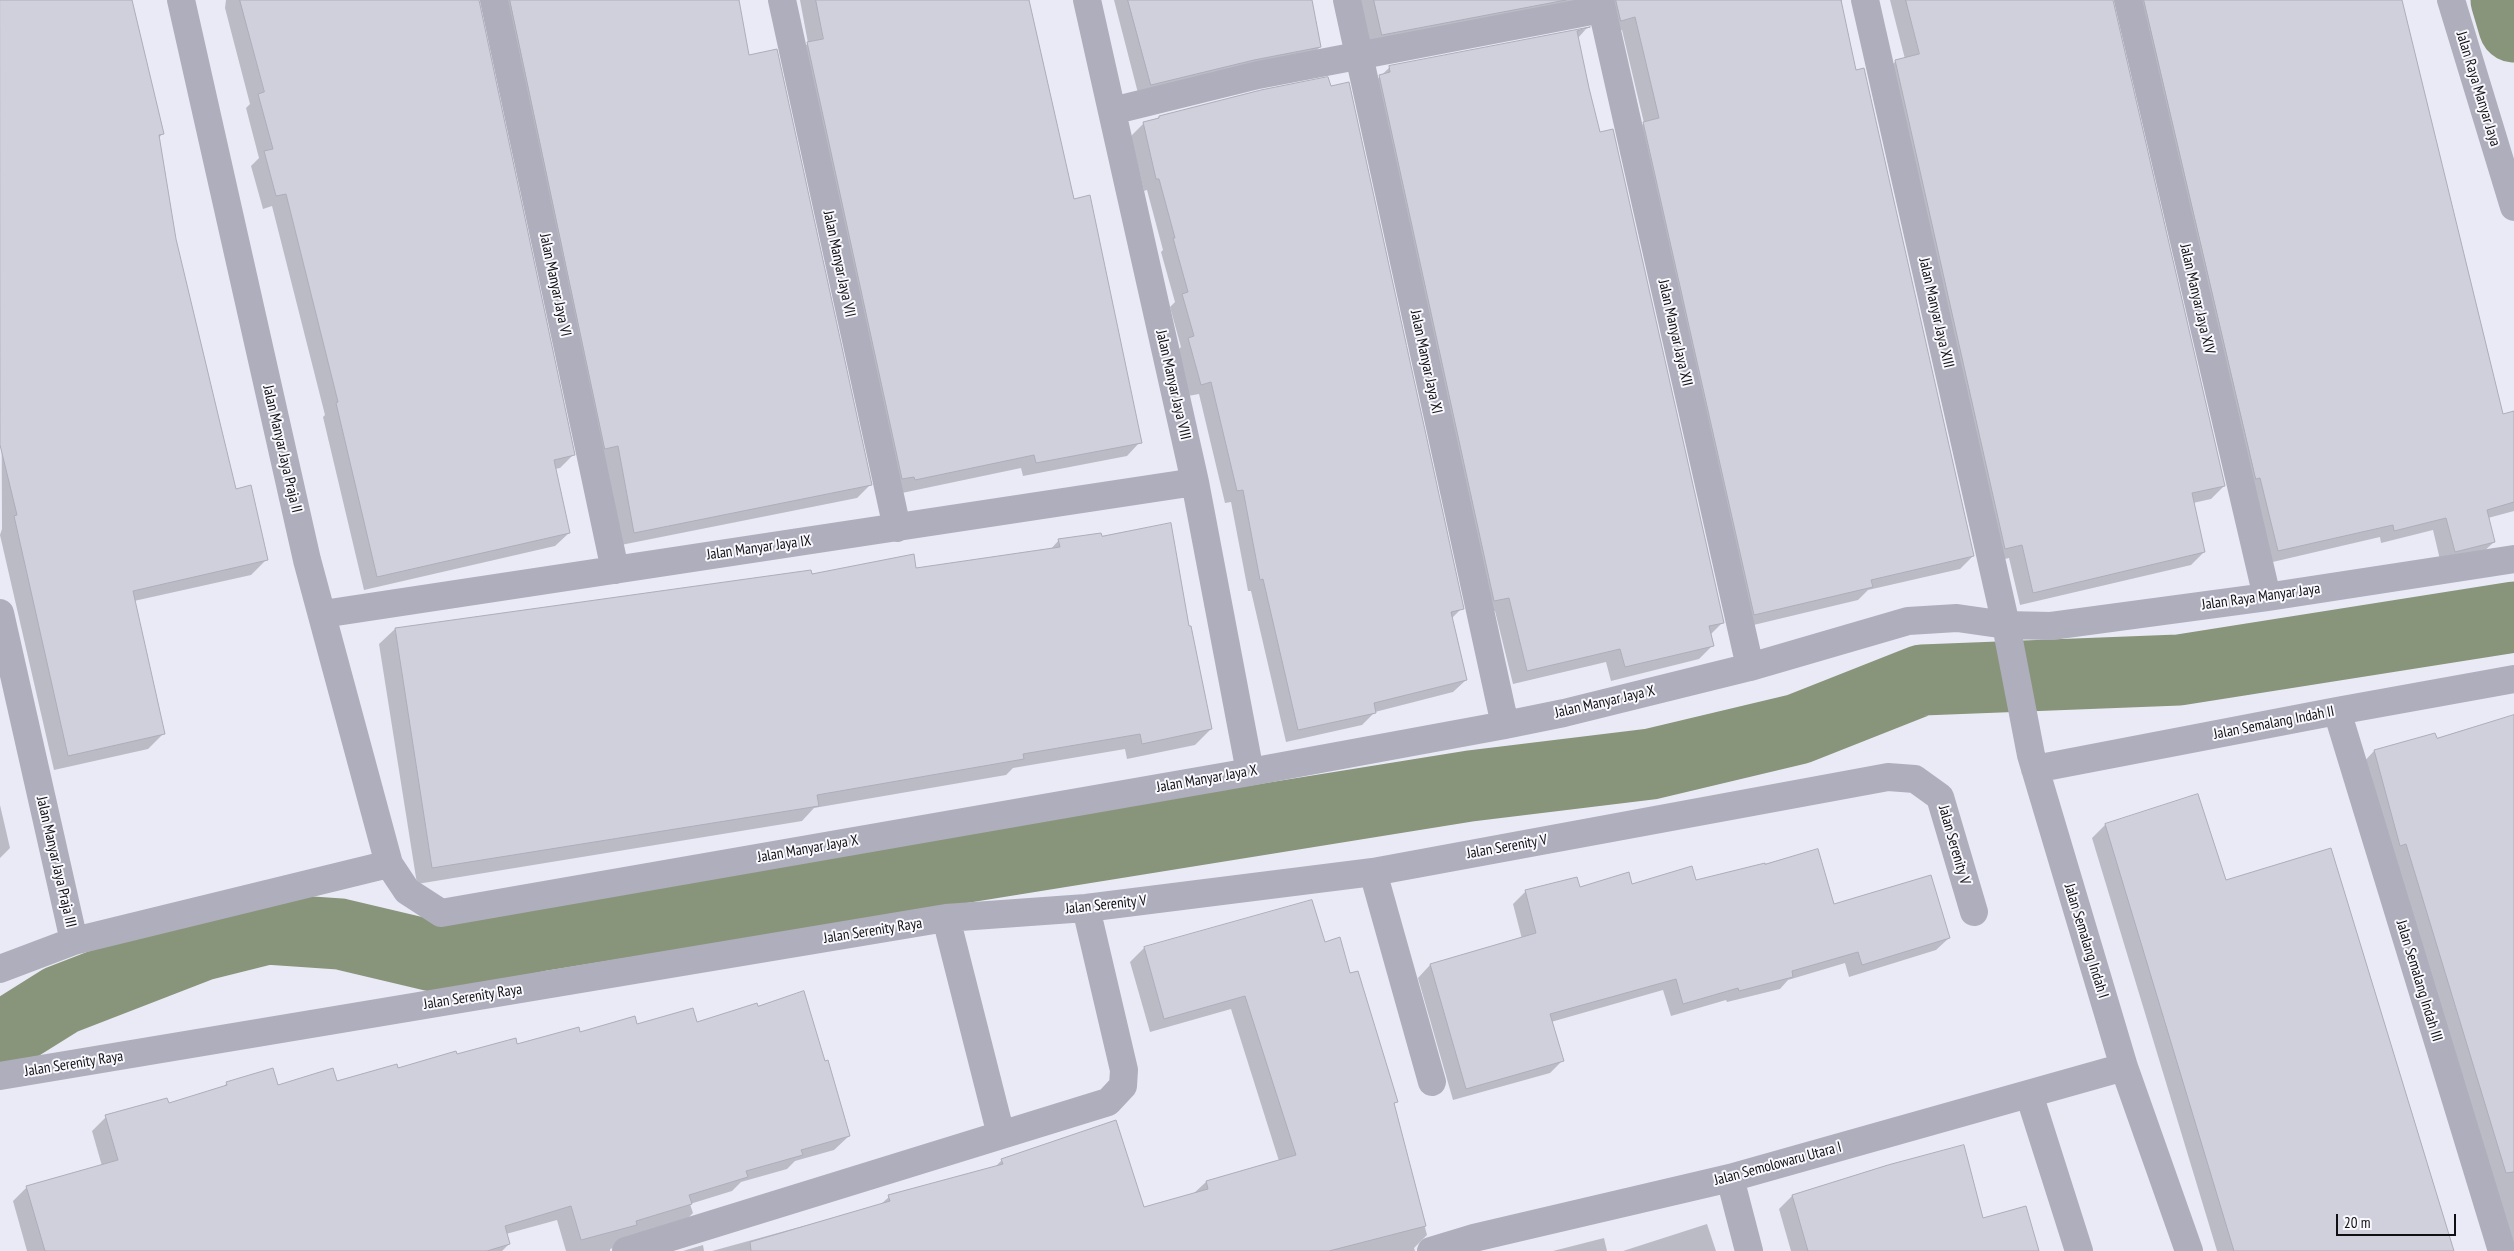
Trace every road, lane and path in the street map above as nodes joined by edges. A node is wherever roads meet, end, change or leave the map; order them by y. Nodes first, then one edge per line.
1 (181, 0) edge
2 (494, 0) edge
3 (782, 0) edge
4 (1087, 0) edge
5 (1346, 0) edge
6 (1865, 0) edge
7 (2128, 0) edge
8 (2451, 0) edge
9 (1601, 5) edge
10 (1358, 56) junction
11 (1112, 111) junction
12 (2514, 207) edge
13 (1195, 482) junction
14 (897, 528) junction
15 (2514, 559) edge
16 (615, 570) junction
17 (2267, 597) junction
18 (0, 613) edge
19 (323, 614) junction
20 (2006, 625) junction
21 (1750, 667) junction
22 (2514, 679) edge
23 (2337, 710) junction
24 (1505, 725) junction
25 (2035, 769) junction
26 (1250, 772) junction
27 (389, 864) junction
28 (1373, 872) junction
29 (407, 891) joint
30 (1086, 908) junction
31 (1974, 912) dead end
32 (946, 918) junction
33 (74, 941) junction
34 (0, 969) edge
35 (2124, 1067) junction
36 (0, 1076) edge
37 (1432, 1082) dead end
38 (2029, 1094) junction
39 (1001, 1135) junction
40 (1730, 1178) junction
41 (1476, 1245) edge
42 (626, 1251) edge
43 (1431, 1251) edge
44 (1749, 1251) edge
45 (2079, 1251) edge
46 (2189, 1251) edge
47 (2502, 1251) edge

1 - 19 street, Jalan Manyar Jaya Praja II
2 - 16 street, Jalan Manyar Jaya VI
3 - 14 street, Jalan Manyar Jaya VII
4 - 11 street, Jalan Manyar Jaya VIII
5 - 10 street, Jalan Manyar Jaya XI
6 - 20 street, Jalan Manyar Jaya XIII
7 - 17 street, Jalan Manyar Jaya XIV
8 - 12 street, Jalan Raya Manyar Jaya
9 - 10 street
9 - 21 street, Jalan Manyar Jaya XII
10 - 11 street
10 - 24 street, Jalan Manyar Jaya XI
11 - 13 street, Jalan Manyar Jaya VIII
13 - 14 street, Jalan Manyar Jaya IX
13 - 26 street, Jalan Manyar Jaya VIII
14 - 16 street, Jalan Manyar Jaya IX
15 - 17 street, Jalan Raya Manyar Jaya
16 - 19 street, Jalan Manyar Jaya IX
17 - 20 street, Jalan Raya Manyar Jaya
18 - 33 street, Jalan Manyar Jaya Praja III
19 - 27 street, Jalan Manyar Jaya Praja II
20 - 21 street, Jalan Manyar Jaya X
20 - 25 street, Jalan Semalang Indah I
21 - 24 street, Jalan Manyar Jaya X
22 - 23 street, Jalan Semalang Indah II
23 - 25 street, Jalan Semalang Indah II
23 - 47 street, Jalan Semalang Indah III
24 - 26 street, Jalan Manyar Jaya X
25 - 35 street, Jalan Semalang Indah I
26 - 29 street, Jalan Manyar Jaya X
27 - 29 street, Jalan Manyar Jaya Praja II
27 - 33 street, Jalan Manyar Jaya Praja III
28 - 30 street, Jalan Serenity V
28 - 31 street, Jalan Serenity V
28 - 37 street
30 - 32 street, Jalan Serenity V
30 - 39 street
32 - 36 street, Jalan Serenity Raya
32 - 39 street
33 - 34 street
35 - 38 street, Jalan Semolowaru Utara I
35 - 46 street, Jalan Semalang Indah I
38 - 40 street, Jalan Semolowaru Utara I
38 - 45 street
39 - 42 street
40 - 41 street, Jalan Semolowaru Utara I
40 - 44 street
41 - 43 street, Jalan Semolowaru Utara I

